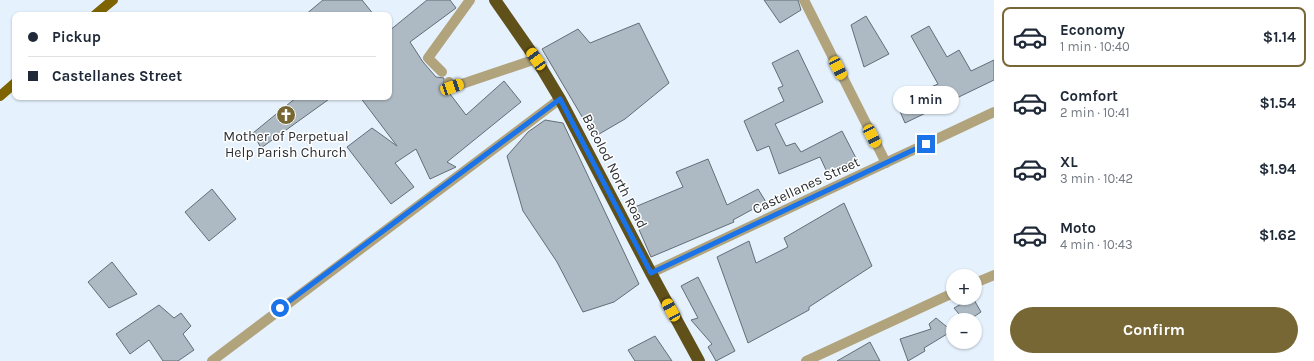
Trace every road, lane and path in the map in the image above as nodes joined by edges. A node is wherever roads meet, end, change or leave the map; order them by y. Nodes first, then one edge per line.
1 (113, 0) edge
2 (470, 0) edge
3 (495, 0) edge
4 (804, 0) edge
5 (99, 12) edge
6 (536, 59) junction
7 (442, 72) dead end
8 (449, 82) dead end
9 (12, 86) edge
10 (0, 96) edge
11 (560, 99) junction
12 (994, 112) edge
13 (886, 163) junction
14 (651, 273) junction
15 (994, 275) edge
16 (982, 280) edge
17 (946, 296) edge
18 (212, 361) edge
19 (699, 361) edge
20 (806, 361) edge

1 - 5 main road
2 - 7 street
3 - 6 highway, Bacolod North Road
4 - 13 street
6 - 8 street
6 - 11 highway, Bacolod North Road
9 - 10 main road
11 - 14 highway, Bacolod North Road
11 - 18 street
12 - 13 street, Castellanes Street
13 - 14 street, Castellanes Street
14 - 19 highway, Bacolod North Road
15 - 16 street
17 - 20 street

